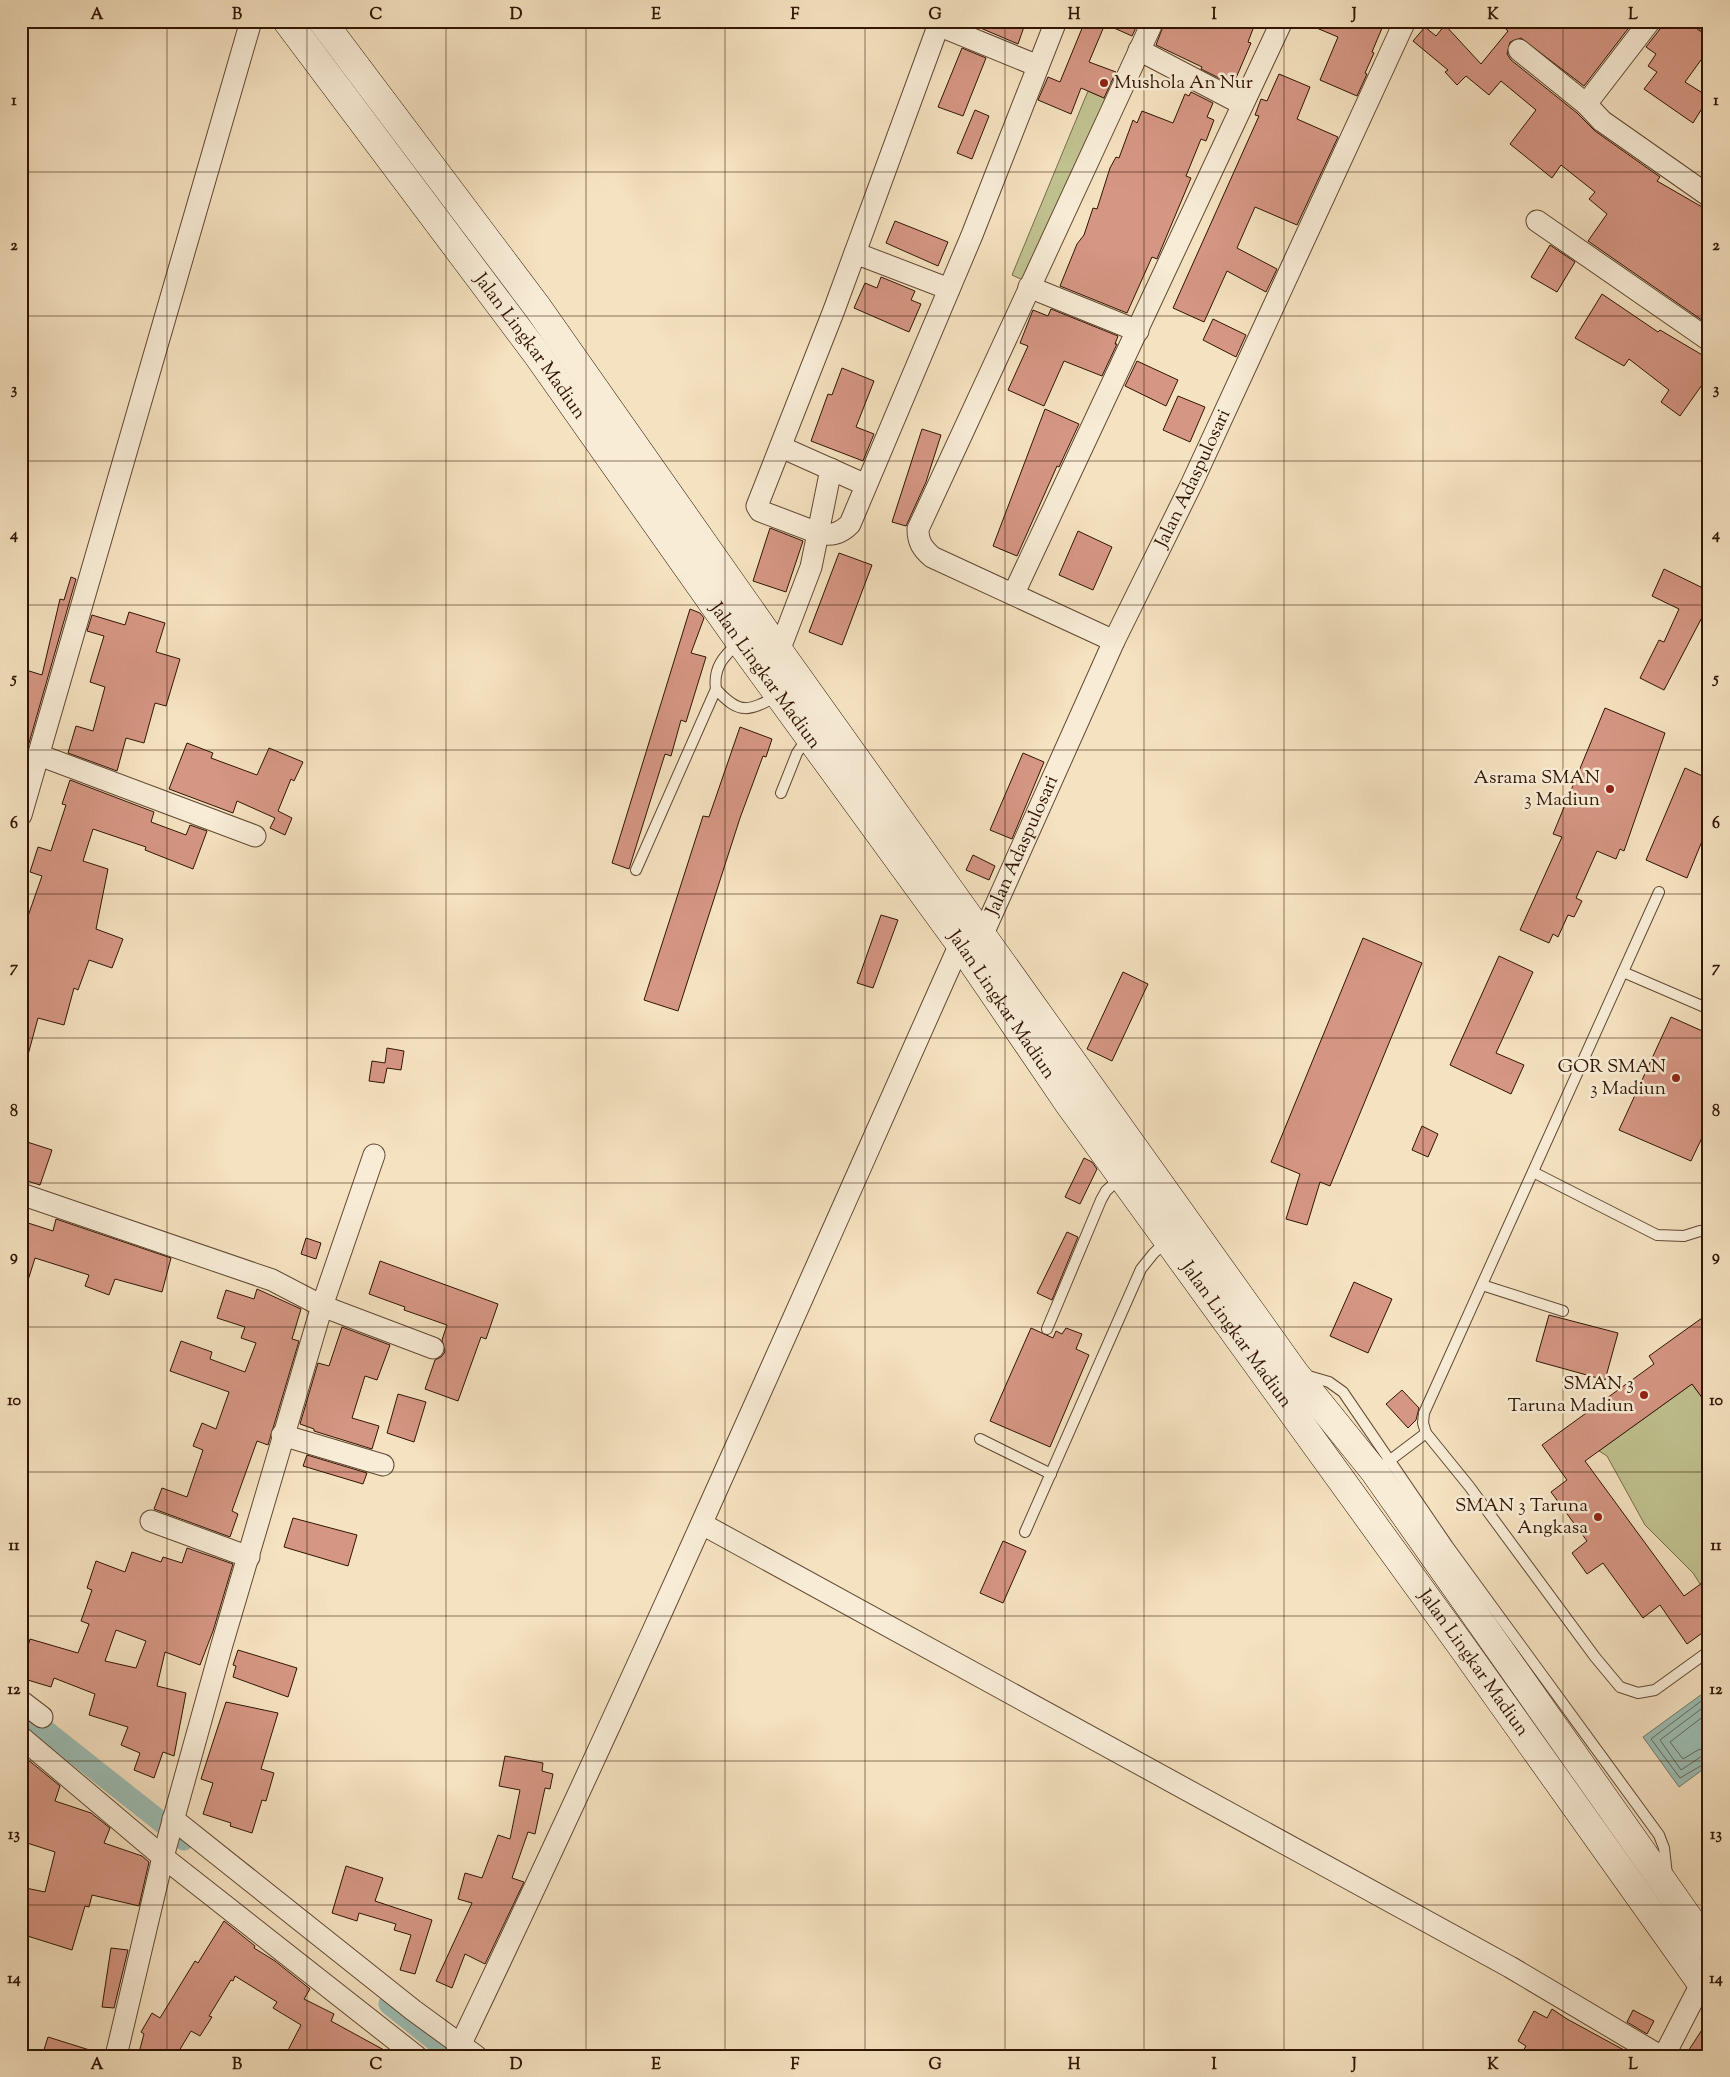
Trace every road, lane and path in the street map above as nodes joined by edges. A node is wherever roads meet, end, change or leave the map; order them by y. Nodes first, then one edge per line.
1 (251, 21) edge
2 (287, 21) edge
3 (322, 21) edge
4 (1056, 21) edge
5 (1153, 21) edge
6 (1282, 21) edge
7 (1405, 21) edge
8 (1650, 21) edge
9 (939, 23) edge
10 (1139, 50) junction
11 (1519, 50) dead end
12 (1038, 66) junction
13 (1242, 104) junction
14 (1586, 104) junction
15 (1709, 196) edge
16 (1537, 221) dead end
17 (491, 246) junction
18 (855, 253) junction
19 (470, 266) junction
20 (1029, 287) junction
21 (949, 289) junction
22 (1138, 331) junction
23 (1709, 340) edge
24 (781, 447) junction
25 (831, 469) junction
26 (866, 484) junction
27 (818, 533) junction
28 (1014, 593) junction
29 (1114, 641) junction
30 (740, 642) junction
31 (779, 651) junction
32 (716, 689) junction
33 (779, 695) junction
34 (809, 736) junction
35 (32, 761) edge
36 (781, 793) dead end
37 (21, 815) edge
38 (255, 836) dead end
39 (636, 870) dead end
40 (1659, 892) dead end
41 (971, 940) junction
42 (1623, 972) junction
43 (1709, 1009) edge
44 (374, 1155) dead end
45 (1533, 1172) junction
46 (1122, 1176) junction
47 (21, 1194) edge
48 (1709, 1232) edge
49 (1168, 1239) junction
50 (1482, 1285) junction
51 (322, 1306) junction
52 (1563, 1311) dead end
53 (1047, 1329) dead end
54 (434, 1348) dead end
55 (1426, 1433) junction
56 (282, 1435) junction
57 (980, 1439) dead end
58 (383, 1465) dead end
59 (1381, 1466) junction
60 (1050, 1474) junction
61 (150, 1521) dead end
62 (702, 1524) junction
63 (1025, 1532) dead end
64 (249, 1558) junction
65 (1484, 1629) junction
66 (1460, 1644) junction
67 (1709, 1651) edge
68 (21, 1701) edge
69 (42, 1717) dead end
70 (21, 1737) edge
71 (173, 1821) junction
72 (164, 1855) junction
73 (1669, 1891) junction
74 (1709, 1947) edge
75 (1706, 1981) edge
76 (462, 2051) edge
77 (116, 2056) edge
78 (416, 2056) edge
79 (1662, 2056) edge

1 - 35 street
2 - 19 main road, Jalan Lingkar Madiun
3 - 17 main road, Jalan Lingkar Madiun
4 - 12 street
5 - 10 street
6 - 13 street
7 - 29 street, Jalan Adaspulosari
8 - 14 street
9 - 12 street
9 - 18 street
10 - 13 street
10 - 20 street
11 - 14 street
12 - 21 street
13 - 22 street
14 - 15 street
16 - 23 street
17 - 19 main road
17 - 31 main road, Jalan Lingkar Madiun
18 - 21 street
18 - 24 street
19 - 30 main road, Jalan Lingkar Madiun
20 - 22 street
20 - 28 street
21 - 26 street
22 - 28 street
24 - 25 street
24 - 27 street
25 - 26 street
25 - 27 street
26 - 27 street
27 - 31 street
28 - 29 street
29 - 41 street, Jalan Adaspulosari
30 - 32 lane
30 - 33 main road, Jalan Lingkar Madiun
31 - 41 main road, Jalan Lingkar Madiun
32 - 33 lane
32 - 39 lane
33 - 34 main road, Jalan Lingkar Madiun
34 - 36 lane
34 - 41 main road, Jalan Lingkar Madiun
35 - 37 street
35 - 38 street
40 - 42 lane
41 - 46 main road, Jalan Lingkar Madiun
41 - 59 main road, Jalan Lingkar Madiun
41 - 62 street, Jalan Adaspulosari
42 - 43 lane
42 - 45 lane
44 - 51 street
45 - 48 lane
45 - 50 lane
46 - 49 main road, Jalan Lingkar Madiun
46 - 53 lane
47 - 51 street
49 - 60 lane
49 - 66 main road, Jalan Lingkar Madiun
50 - 52 lane
50 - 55 lane
51 - 54 street
51 - 56 street
55 - 59 lane
55 - 67 lane
56 - 58 street
56 - 64 street
57 - 60 lane
59 - 65 main road, Jalan Lingkar Madiun
59 - 73 lane
60 - 63 lane
61 - 64 street
62 - 76 street, Jalan Adaspulosari
62 - 79 street
64 - 71 street
65 - 66 main road
65 - 73 main road, Jalan Lingkar Madiun
66 - 75 main road, Jalan Lingkar Madiun
68 - 69 street
70 - 72 street
71 - 72 street
71 - 76 street
72 - 77 street
72 - 78 street
73 - 74 main road, Jalan Lingkar Madiun
75 - 79 street

